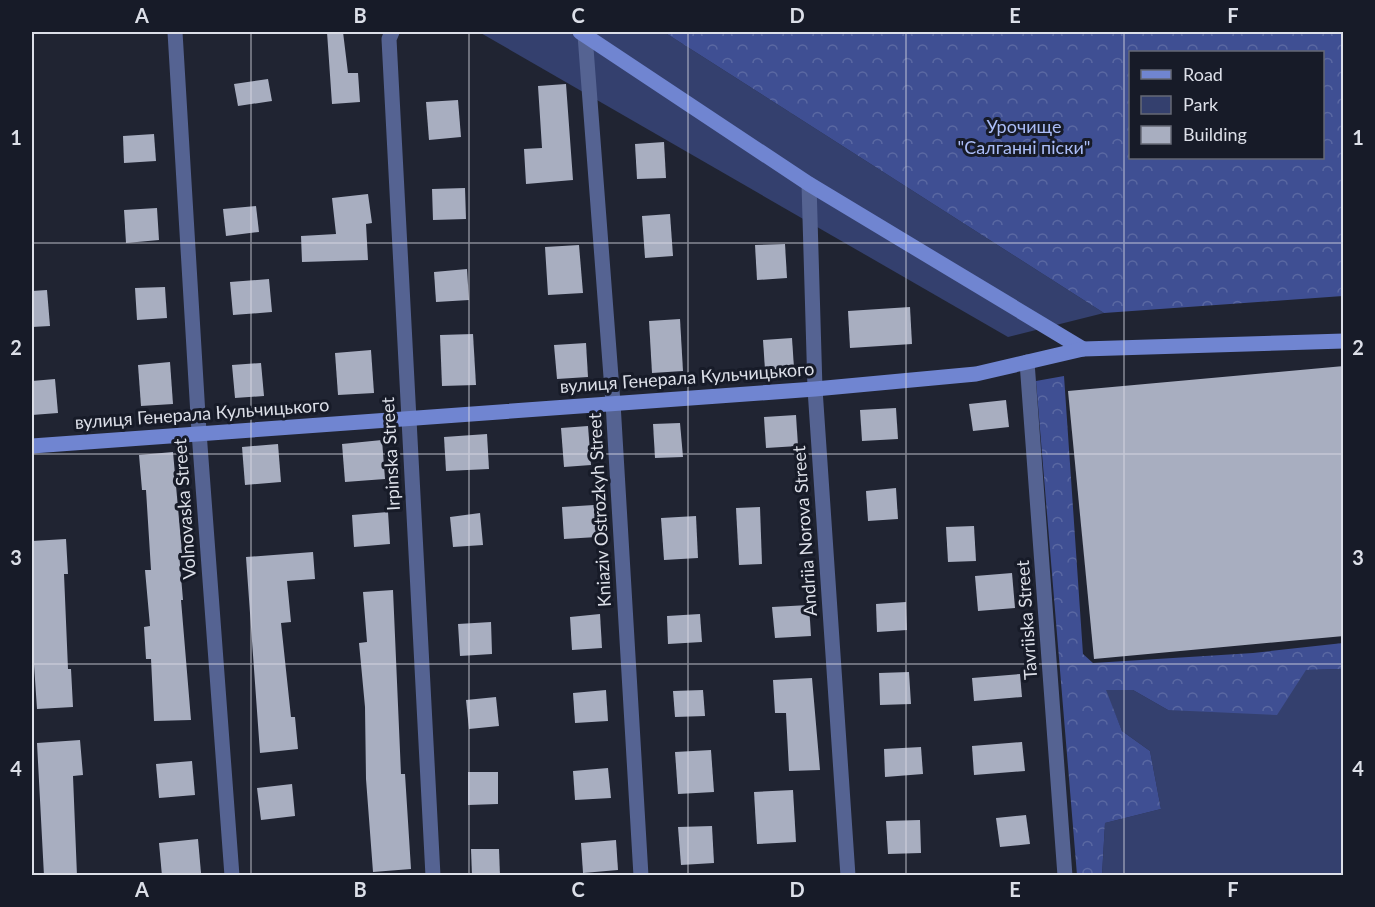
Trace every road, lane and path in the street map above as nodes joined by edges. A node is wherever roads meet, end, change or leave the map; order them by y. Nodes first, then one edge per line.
1 (175, 32) edge
2 (392, 32) edge
3 (583, 33) edge
4 (809, 184) junction
5 (1344, 341) edge
6 (1083, 349) junction
7 (1027, 362) junction
8 (816, 389) junction
9 (613, 403) junction
10 (408, 418) junction
11 (199, 432) junction
12 (32, 446) edge
13 (232, 876) edge
14 (433, 876) edge
15 (641, 876) edge
16 (848, 876) edge
17 (1065, 876) edge

1 - 11 street, Volnovaska Street
2 - 10 street, Irpinska Street
3 - 4 street
3 - 9 street, Kniaziv Ostrozkyh Street
4 - 6 street
4 - 8 street, Andriia Norova Street
5 - 6 street, вулиця Генерала Кульчицького
6 - 7 street, вулиця Генерала Кульчицького
7 - 8 street, вулиця Генерала Кульчицького
7 - 17 street, Tavriiska Street
8 - 9 street, вулиця Генерала Кульчицького
8 - 16 street, Andriia Norova Street
9 - 10 street, вулиця Генерала Кульчицького
9 - 15 street, Kniaziv Ostrozkyh Street
10 - 11 street, вулиця Генерала Кульчицького
10 - 14 street, Irpinska Street
11 - 12 street, вулиця Генерала Кульчицького
11 - 13 street, Volnovaska Street

